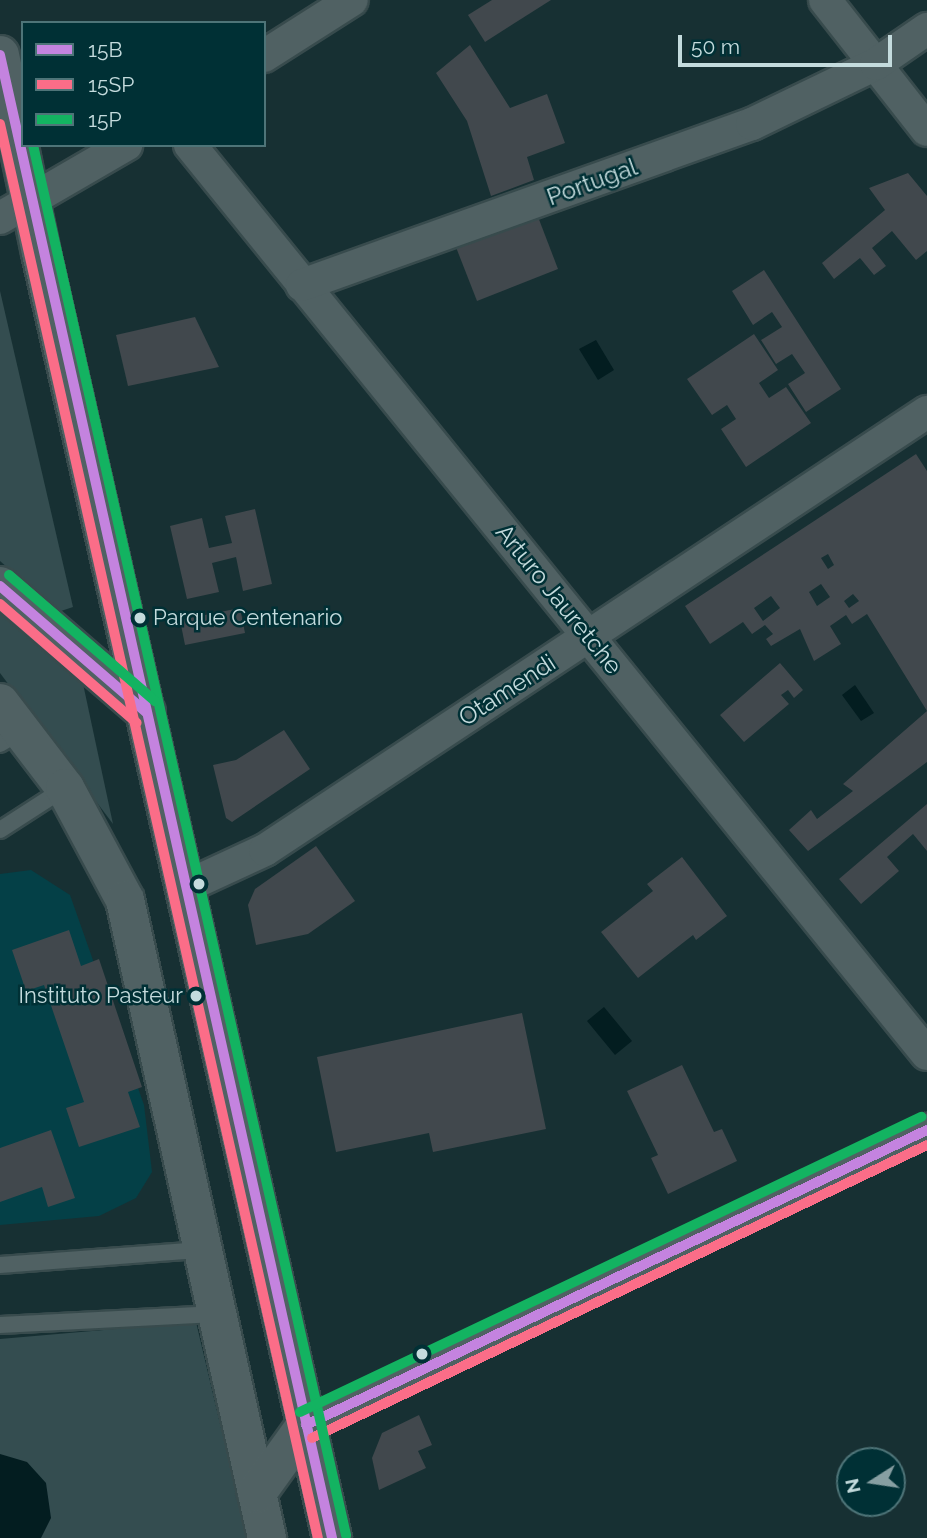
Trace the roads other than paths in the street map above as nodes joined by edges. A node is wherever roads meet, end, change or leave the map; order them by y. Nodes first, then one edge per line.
1 (352, 0) edge
2 (825, 0) edge
3 (927, 29) edge
4 (0, 55) edge
5 (266, 55) edge
6 (876, 64) junction
7 (927, 130) edge
8 (123, 147) edge
9 (192, 147) edge
10 (15, 210) edge
11 (302, 285) junction
12 (927, 412) edge
13 (0, 586) edge
14 (590, 635) junction
15 (146, 712) junction
16 (7, 726) edge
17 (65, 788) junction
18 (0, 830) edge
19 (101, 850) junction
20 (185, 887) junction
21 (927, 1054) edge
22 (927, 1130) edge
23 (201, 1250) junction
24 (0, 1265) edge
25 (217, 1314) junction
26 (0, 1325) edge
27 (306, 1425) junction
28 (257, 1493) junction
29 (267, 1538) edge
30 (332, 1538) edge

1 - 5 street
2 - 6 street
3 - 6 street, Portugal
4 - 10 main road
6 - 7 street
6 - 11 street, Portugal
8 - 10 street
9 - 11 street, Arturo Jauretche
10 - 15 main road
11 - 14 street, Arturo Jauretche
12 - 14 street, Otamendi
13 - 15 main road
14 - 20 street, Otamendi
14 - 21 street, Arturo Jauretche
15 - 20 main road
16 - 17 main road
17 - 18 lane
17 - 19 main road
19 - 20 main road
19 - 23 main road
20 - 27 main road
22 - 27 street
23 - 24 lane
23 - 25 main road
25 - 26 lane
25 - 28 main road
27 - 28 main road
27 - 30 main road
28 - 29 main road

